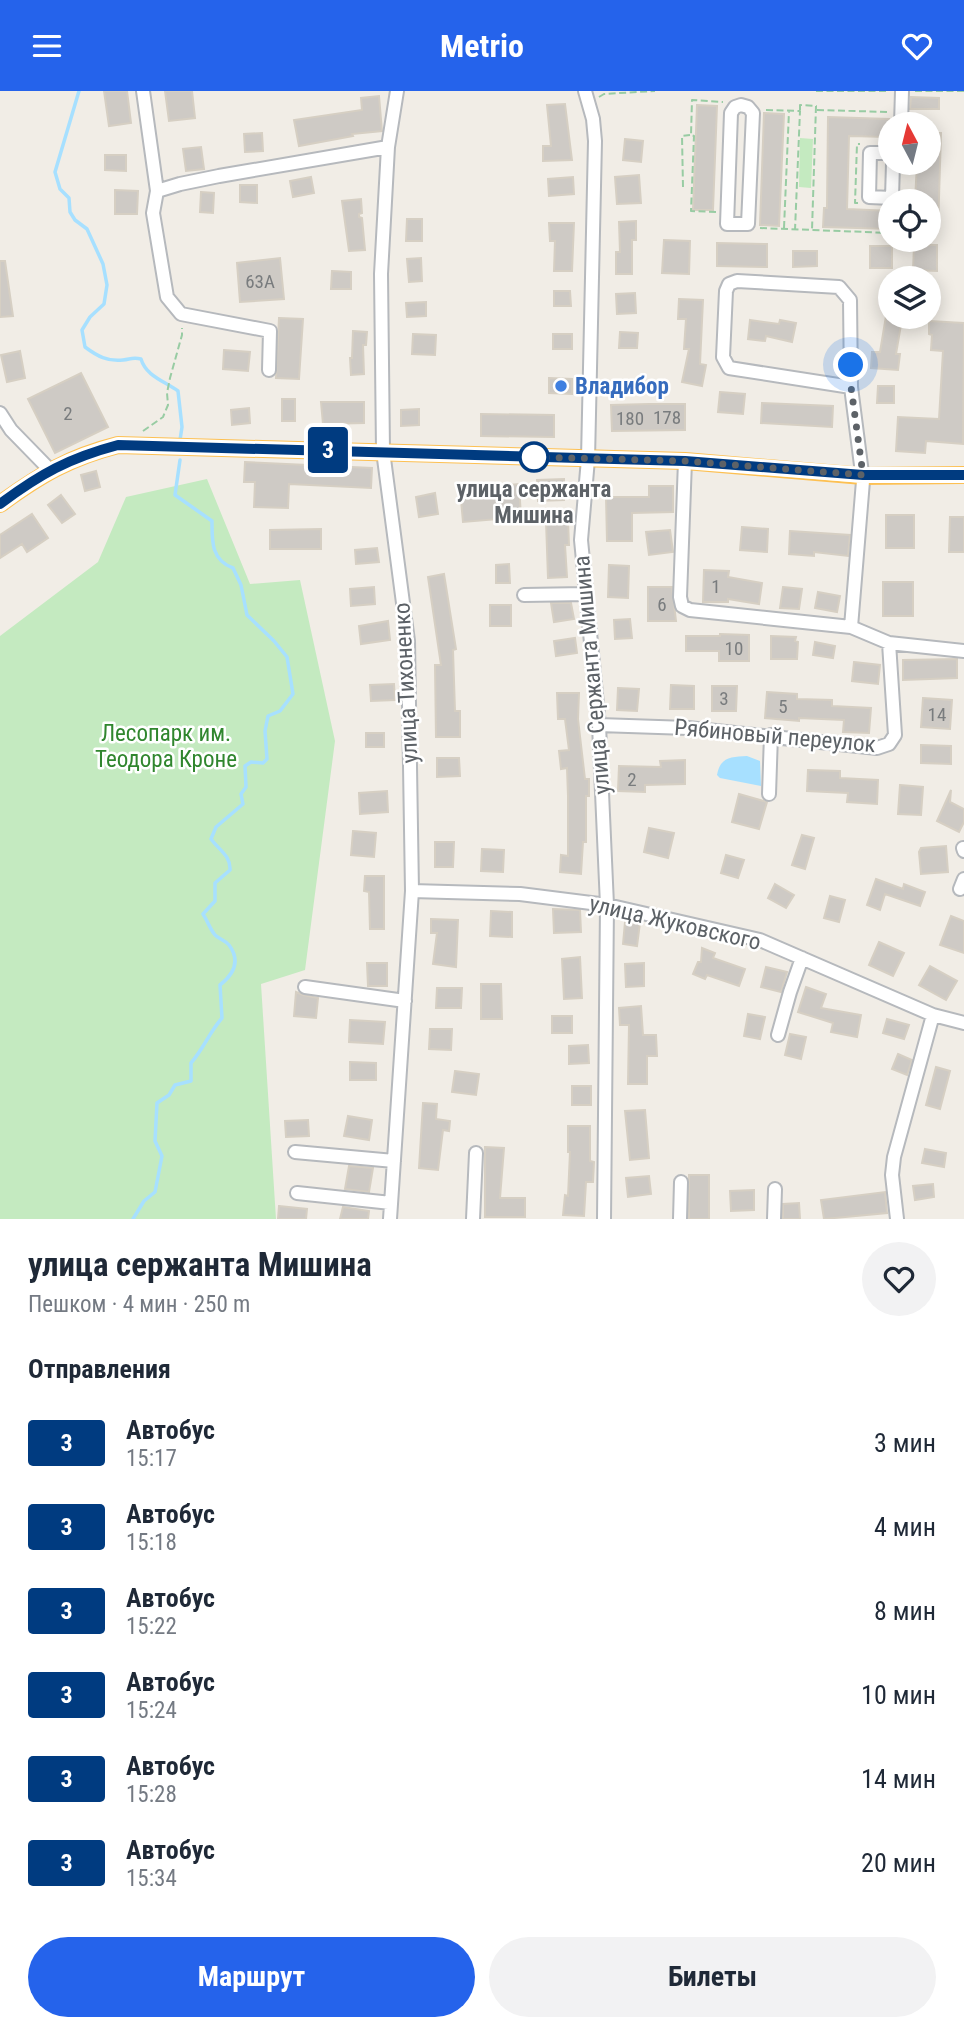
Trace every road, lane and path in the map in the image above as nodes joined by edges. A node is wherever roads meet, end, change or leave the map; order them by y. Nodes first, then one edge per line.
1 (143, 91) edge
2 (397, 91) edge
3 (585, 91) edge
4 (655, 91) edge
5 (743, 91) edge
6 (902, 91) edge
7 (736, 104) junction
8 (590, 110) junction
9 (758, 110) dead end
10 (816, 110) junction
11 (789, 111) junction
12 (800, 111) junction
13 (899, 112) edge
14 (878, 116) edge
15 (691, 135) junction
16 (388, 147) junction
17 (878, 153) edge
18 (893, 175) edge
19 (683, 187) dead end
20 (157, 191) junction
21 (727, 223) junction
22 (748, 224) junction
23 (784, 229) junction
24 (795, 230) junction
25 (812, 230) junction
26 (878, 233) edge
27 (181, 314) junction
28 (269, 370) dead end
29 (851, 387) junction
30 (0, 413) edge
31 (143, 431) dead end
32 (383, 451) junction
33 (588, 459) junction
34 (685, 461) junction
35 (50, 470) junction
36 (863, 475) junction
37 (964, 475) edge
38 (0, 504) edge
39 (586, 594) junction
40 (524, 595) dead end
41 (852, 627) junction
42 (889, 643) junction
43 (964, 651) edge
44 (599, 725) junction
45 (771, 735) junction
46 (769, 794) dead end
47 (412, 891) junction
48 (607, 905) junction
49 (802, 958) junction
50 (305, 987) dead end
51 (405, 1001) junction
52 (933, 1015) junction
53 (964, 1023) edge
54 (778, 1035) dead end
55 (295, 1152) dead end
56 (476, 1153) dead end
57 (394, 1161) junction
58 (681, 1182) dead end
59 (775, 1189) dead end
60 (297, 1193) dead end
61 (391, 1203) junction
62 (390, 1219) edge
63 (473, 1219) edge
64 (604, 1219) edge
65 (680, 1219) edge
66 (774, 1219) edge
67 (897, 1219) edge

1 - 20 street
2 - 16 street, улица Тихоненко
3 - 8 street, улица Сержанта Мишина
4 - 8 path
5 - 7 street
6 - 13 street
7 - 15 path
7 - 21 street
7 - 22 street
8 - 33 street, улица Сержанта Мишина
9 - 11 path
10 - 12 path
10 - 14 path
10 - 25 path
11 - 12 path
11 - 23 path
12 - 24 path
15 - 19 path
15 - 21 path
16 - 20 street
16 - 32 street, улица Тихоненко
17 - 18 street
20 - 27 street
21 - 22 street
22 - 23 path
23 - 24 path
24 - 25 path
25 - 26 path
27 - 28 street
27 - 31 path
29 - 29 street
29 - 36 street
30 - 35 street
32 - 33 main road
32 - 35 main road
32 - 47 street, улица Тихоненко
33 - 34 main road
33 - 39 street, улица Сержанта Мишина
34 - 36 main road
34 - 41 street
35 - 38 main road
36 - 37 main road
36 - 41 street
39 - 40 street
39 - 44 street, улица Сержанта Мишина
41 - 42 street
42 - 43 street
42 - 45 street, Рябиновый переулок
44 - 45 street, Рябиновый переулок
44 - 48 street, улица Сержанта Мишина
45 - 46 street
47 - 48 street, улица Жуковского
47 - 51 street, улица Тихоненко
48 - 49 street, улица Жуковского
48 - 64 street, улица Сержанта Мишина
49 - 52 street, улица Жуковского
49 - 54 street
50 - 51 street
51 - 57 street, улица Тихоненко
52 - 53 street, улица Жуковского
52 - 67 street
55 - 57 street
56 - 63 street
57 - 61 street, улица Тихоненко
58 - 65 street
59 - 66 street
60 - 61 street
61 - 62 street, улица Тихоненко

